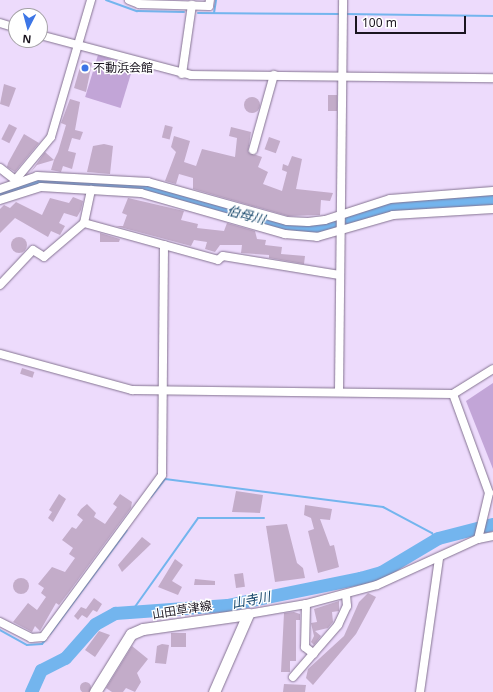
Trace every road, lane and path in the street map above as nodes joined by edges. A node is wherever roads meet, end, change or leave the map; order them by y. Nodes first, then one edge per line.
1 (91, 0) edge
2 (129, 0) edge
3 (210, 0) edge
4 (343, 0) edge
5 (192, 5) junction
6 (48, 37) edge
7 (78, 46) junction
8 (182, 74) junction
9 (274, 75) junction
10 (342, 76) junction
11 (493, 78) edge
12 (253, 150) dead end
13 (0, 168) edge
14 (17, 179) junction
15 (0, 189) edge
16 (91, 190) junction
17 (21, 191) junction
18 (493, 191) edge
19 (0, 200) edge
20 (234, 206) junction
21 (493, 209) edge
22 (232, 217) junction
23 (341, 222) junction
24 (84, 223) junction
25 (164, 245) junction
26 (339, 276) junction
27 (0, 285) edge
28 (0, 354) edge
29 (493, 369) edge
30 (162, 390) junction
31 (339, 391) junction
32 (453, 394) junction
33 (490, 506) edge
34 (479, 536) junction
35 (493, 536) edge
36 (439, 558) junction
37 (346, 595) junction
38 (306, 604) junction
39 (248, 614) junction
40 (0, 622) edge
41 (314, 654) junction
42 (293, 678) dead end
43 (95, 692) edge
44 (214, 692) edge
45 (420, 692) edge

1 - 7 street
2 - 5 street
3 - 5 street
4 - 10 street
5 - 8 street
6 - 7 street
7 - 8 street
7 - 14 street
8 - 9 street
9 - 10 street
9 - 12 street
10 - 11 street
10 - 23 street
13 - 14 street
14 - 15 street
14 - 17 street
14 - 20 street
16 - 17 street
16 - 22 street
16 - 24 street
17 - 19 street
18 - 23 street
20 - 22 street
20 - 23 street
21 - 23 street
22 - 23 street
23 - 26 street
24 - 25 street
24 - 27 street
25 - 26 street
25 - 30 street
26 - 31 street
28 - 30 street
29 - 32 street
30 - 31 street
30 - 40 street
31 - 32 street
32 - 33 street
33 - 34 street
34 - 35 street
34 - 36 street
36 - 37 street
36 - 45 street
37 - 38 street
37 - 41 street
38 - 39 street
38 - 41 street
39 - 43 main road, 山田草津線
39 - 44 main road
41 - 42 street

